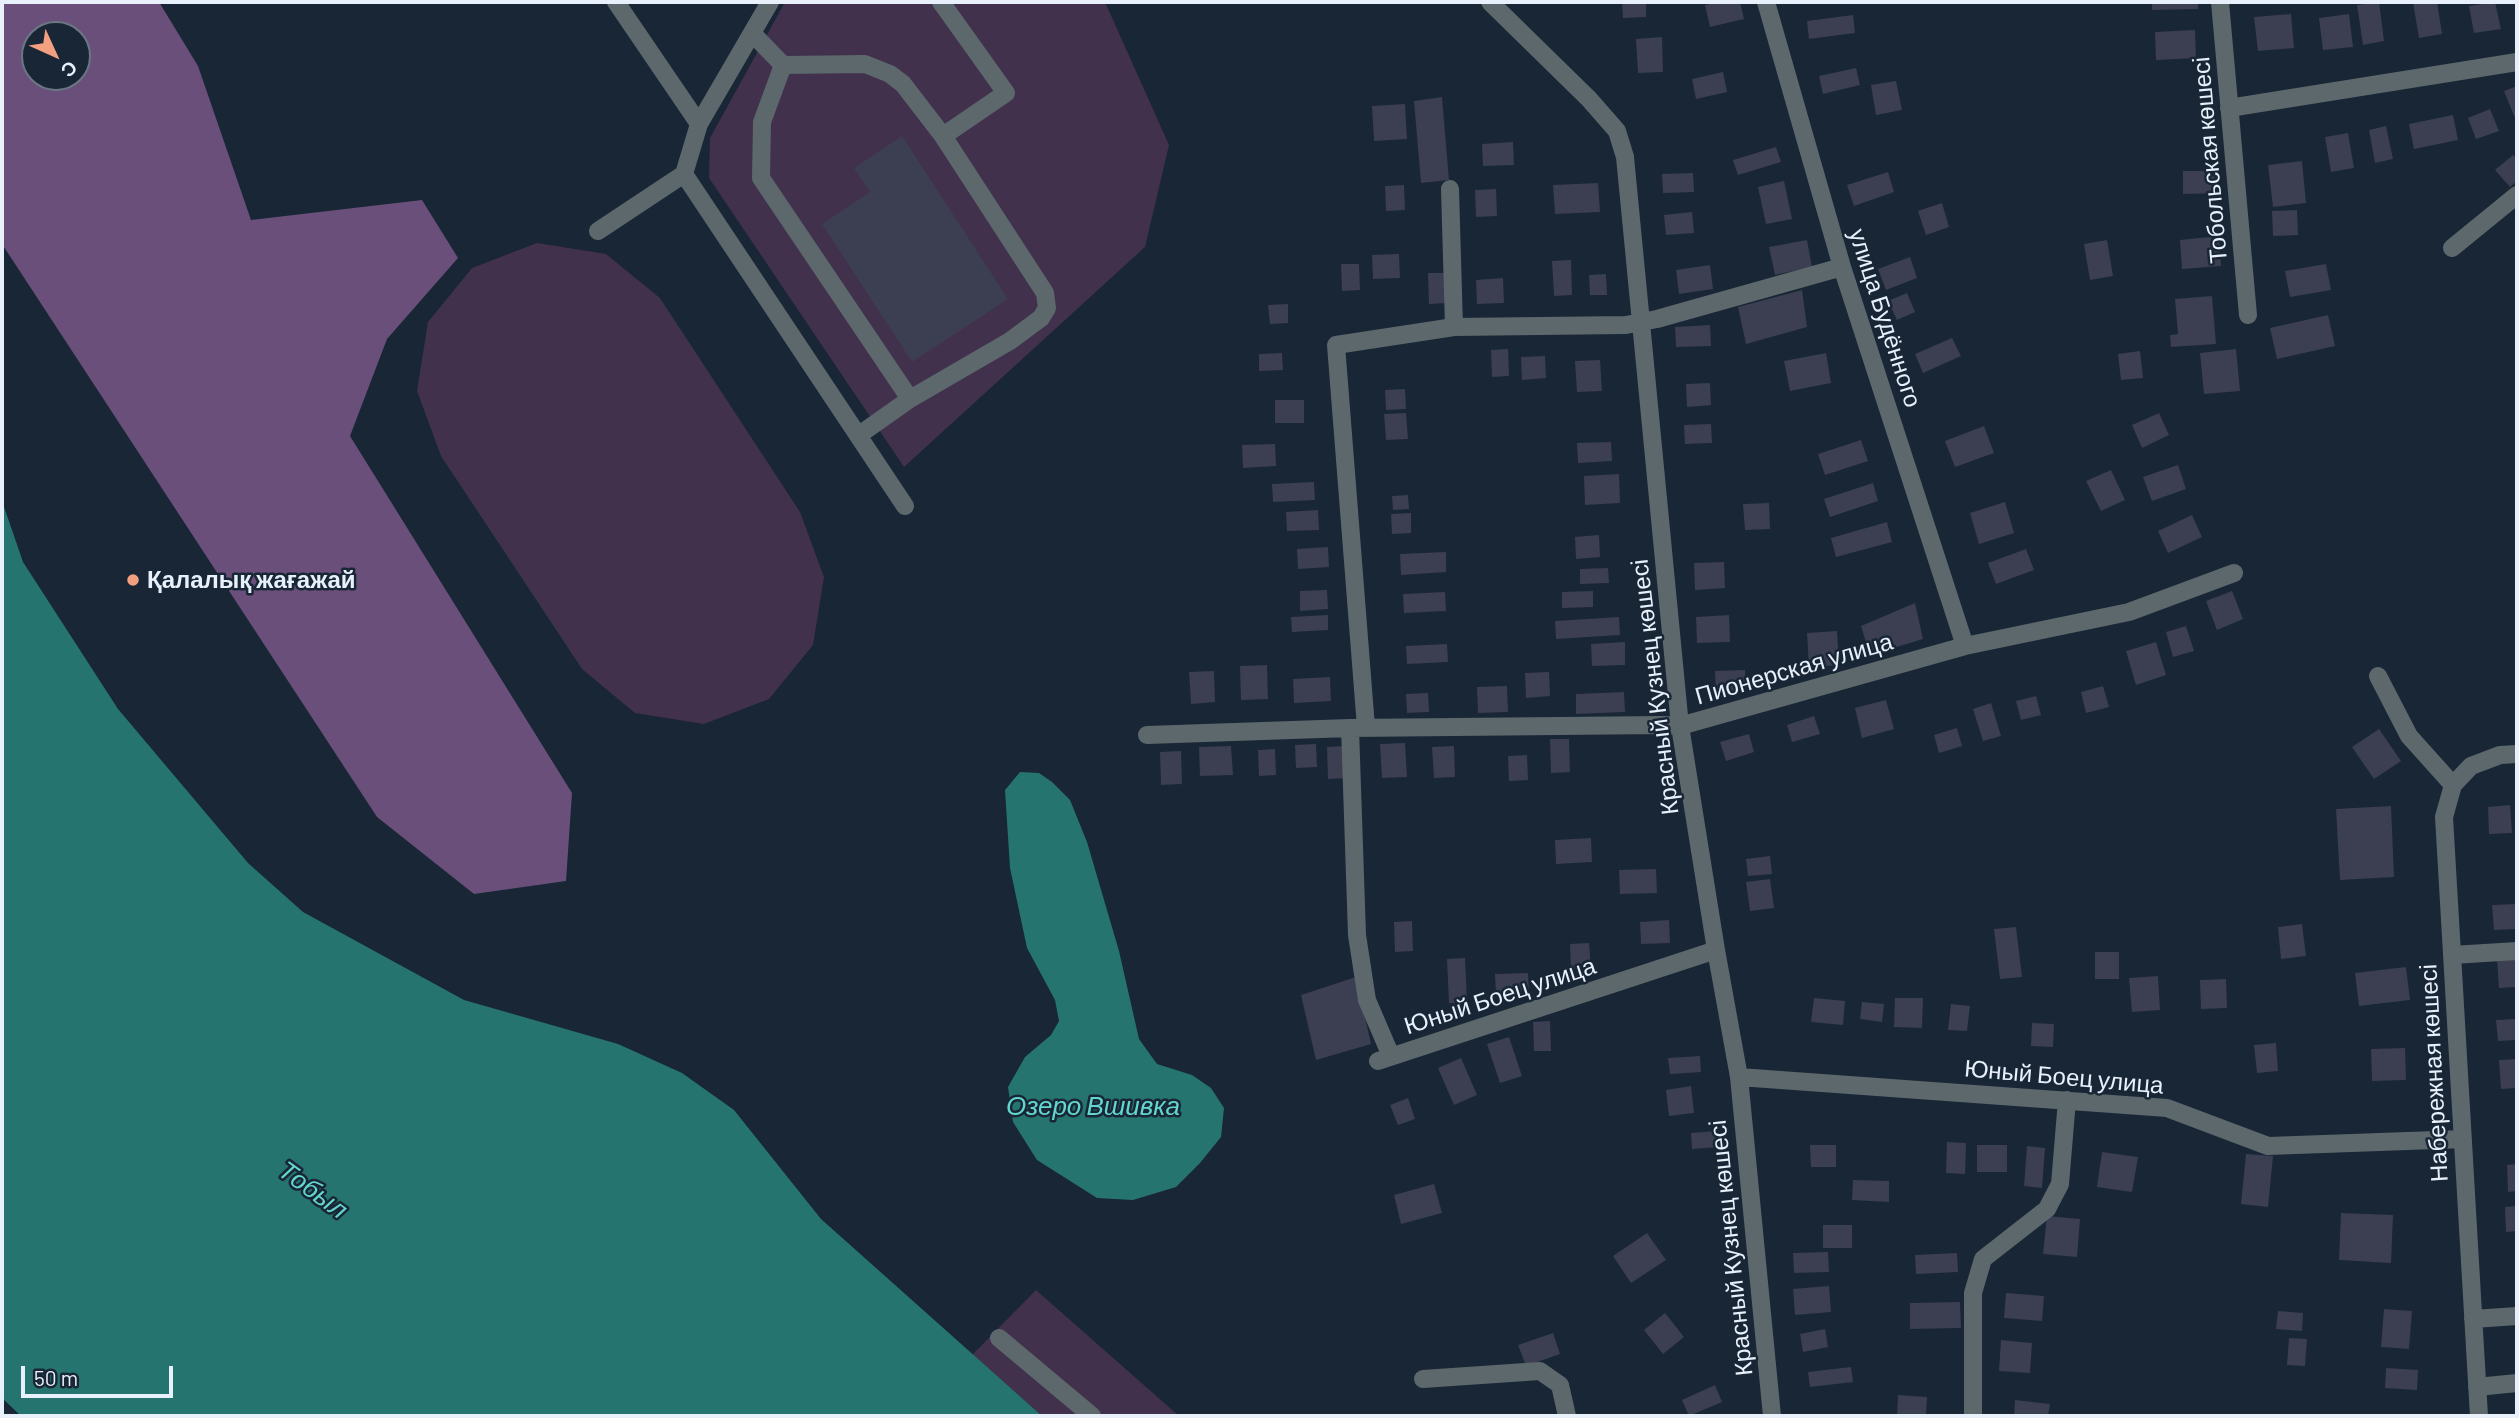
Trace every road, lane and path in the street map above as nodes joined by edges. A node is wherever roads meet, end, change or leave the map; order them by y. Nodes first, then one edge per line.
1 (616, 2) edge
2 (770, 2) edge
3 (941, 2) edge
4 (1490, 2) edge
5 (1766, 2) edge
6 (2220, 2) edge
7 (752, 33) junction
8 (2517, 62) edge
9 (783, 65) junction
10 (2230, 108) junction
11 (699, 124) junction
12 (943, 136) junction
13 (684, 174) junction
14 (1450, 189) dead end
15 (2517, 195) edge
16 (598, 231) dead end
17 (2452, 248) dead end
18 (1842, 267) junction
19 (2248, 315) dead end
20 (1642, 322) junction
21 (1454, 327) junction
22 (911, 399) junction
23 (859, 436) junction
24 (905, 506) dead end
25 (2234, 573) dead end
26 (1965, 646) junction
27 (2378, 676) dead end
28 (1680, 726) junction
29 (1358, 727) junction
30 (1147, 735) dead end
31 (2509, 755) edge
32 (2453, 785) junction
33 (1716, 950) junction
34 (2517, 951) edge
35 (2452, 955) junction
36 (1739, 1077) junction
37 (2067, 1100) junction
38 (2463, 1139) junction
39 (2517, 1316) edge
40 (2473, 1319) junction
41 (999, 1338) dead end
42 (1423, 1379) dead end
43 (2517, 1384) edge
44 (2477, 1387) junction
45 (1093, 1416) edge
46 (1567, 1416) edge
47 (1772, 1416) edge
48 (1973, 1416) edge
49 (2479, 1416) edge

1 - 11 street
2 - 7 street
3 - 12 street
4 - 20 street, Красный Кузнец көшесі
5 - 18 street, улица Будённого
6 - 10 street, Тобольская көшесі
7 - 9 street
7 - 11 street
8 - 10 street
9 - 12 street
9 - 22 street
10 - 19 street, Тобольская көшесі
11 - 13 street
12 - 22 street
13 - 16 street
13 - 23 street
14 - 21 street
15 - 17 street
18 - 20 street
18 - 26 street, улица Будённого
20 - 21 street
20 - 28 street, Красный Кузнец көшесі
21 - 29 street
22 - 23 street
23 - 24 street
25 - 26 street, Пионерская улица
26 - 28 street, Пионерская улица
27 - 32 street
28 - 29 street, Пионерская улица
28 - 33 street, Красный Кузнец көшесі
29 - 30 street, Пионерская улица
29 - 33 street, Юный Боец улица
31 - 32 street
32 - 35 street, Набережная көшесі
33 - 36 street, Красный Кузнец көшесі
34 - 35 street
35 - 38 street, Набережная көшесі
36 - 37 street, Юный Боец улица
36 - 47 street, Красный Кузнец көшесі
37 - 38 street, Юный Боец улица
37 - 48 street
38 - 40 street, Набережная көшесі
39 - 40 street
40 - 44 street, Набережная көшесі
41 - 45 street
42 - 46 street
43 - 44 street
44 - 49 street, Набережная көшесі

